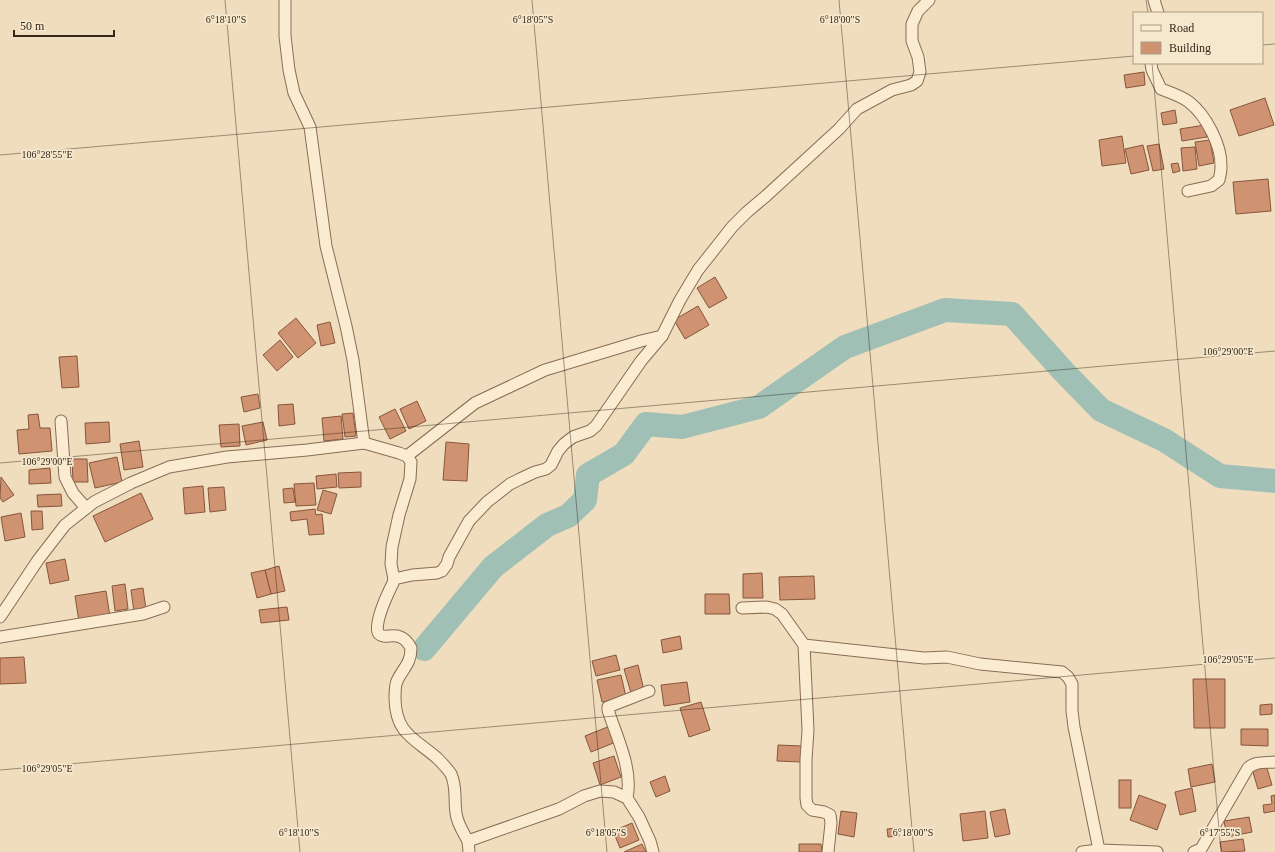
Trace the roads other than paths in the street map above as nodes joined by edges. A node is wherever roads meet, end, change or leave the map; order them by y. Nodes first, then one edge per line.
1 (285, 0) edge
2 (928, 0) edge
3 (1154, 0) edge
4 (1158, 12) edge
5 (1151, 64) edge
6 (1188, 191) dead end
7 (662, 336) junction
8 (61, 422) dead end
9 (364, 443) junction
10 (407, 456) junction
11 (86, 508) junction
12 (394, 579) junction
13 (164, 607) dead end
14 (742, 608) dead end
15 (0, 617) edge
16 (0, 637) edge
17 (804, 645) junction
18 (649, 692) dead end
19 (1275, 762) edge
20 (627, 798) junction
21 (469, 847) edge
22 (1099, 850) junction
23 (653, 852) edge
24 (828, 852) edge
25 (1082, 852) edge
26 (1157, 852) edge
27 (1194, 852) edge

1 - 9 street
2 - 7 street
3 - 4 street
5 - 6 street
7 - 10 street
7 - 12 street
8 - 11 street
9 - 10 street
9 - 11 street
10 - 12 street
11 - 15 street
12 - 21 street
13 - 16 street
14 - 17 street
17 - 22 street
17 - 24 street
18 - 20 street
19 - 27 street
20 - 21 street
20 - 23 street
22 - 25 street
22 - 26 street

